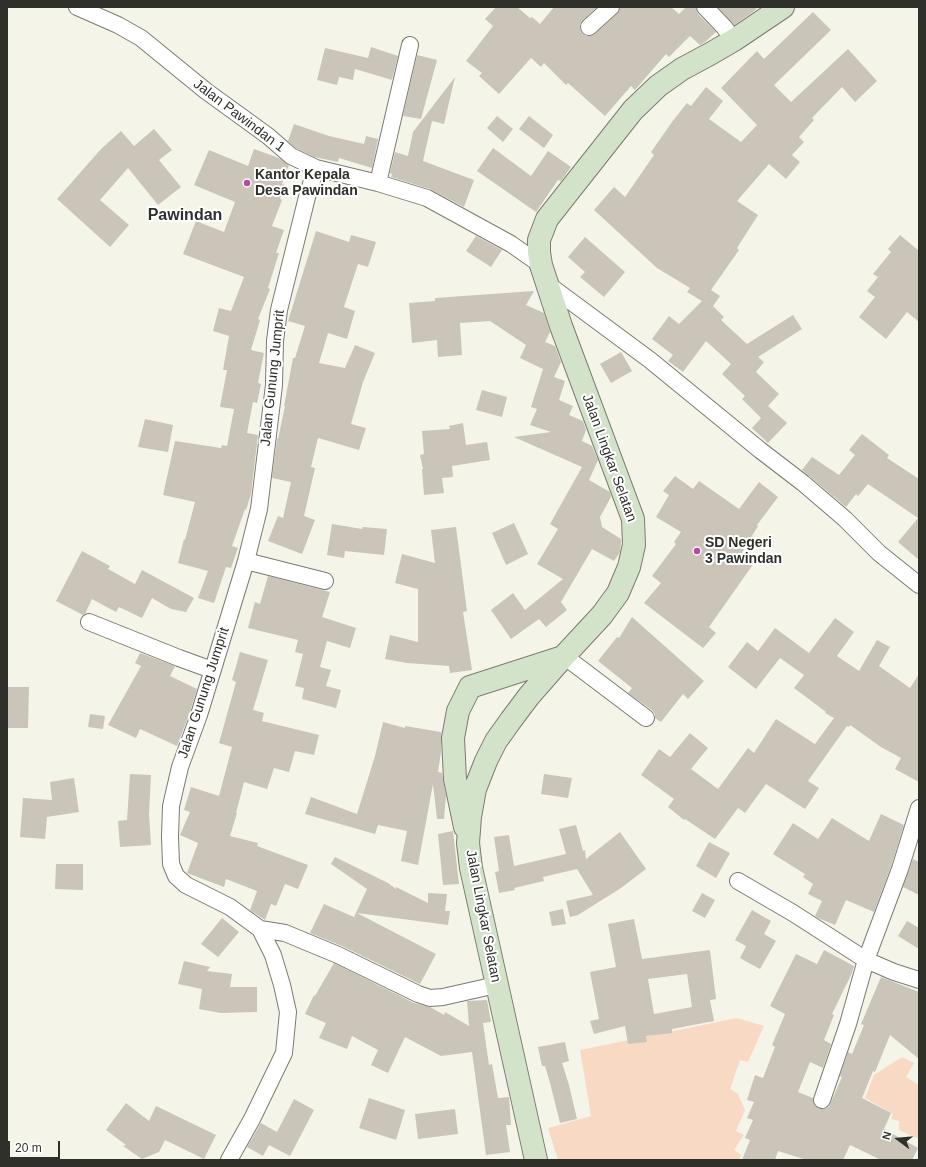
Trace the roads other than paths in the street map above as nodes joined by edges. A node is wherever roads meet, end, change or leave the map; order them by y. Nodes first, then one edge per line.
1 (77, 7) edge
2 (611, 7) edge
3 (705, 7) edge
4 (783, 7) edge
5 (589, 26) dead end
6 (734, 40) junction
7 (410, 45) dead end
8 (316, 168) junction
9 (378, 183) junction
10 (544, 274) junction
11 (246, 561) junction
12 (325, 581) dead end
13 (919, 585) edge
14 (89, 622) dead end
15 (564, 656) junction
16 (212, 670) junction
17 (646, 718) dead end
18 (919, 808) edge
19 (468, 843) junction
20 (738, 881) dead end
21 (260, 928) junction
22 (866, 960) junction
23 (919, 980) edge
24 (496, 985) junction
25 (822, 1100) dead end
26 (229, 1160) edge
27 (536, 1160) edge

1 - 8 street, Jalan Pawindan 1
2 - 5 street
3 - 6 street
4 - 6 street, Jalan Lingkar Selatan
6 - 10 street, Jalan Lingkar Selatan
7 - 9 street
8 - 9 street, Jalan Pawindan 1
8 - 11 street, Jalan Gunung Jumprit
9 - 10 street, Jalan Pawindan 1
10 - 13 street, Jalan Pawindan 1
10 - 15 street, Jalan Lingkar Selatan
11 - 12 street
11 - 16 street, Jalan Gunung Jumprit
14 - 16 street
15 - 17 street
15 - 19 street, Jalan Lingkar Selatan
15 - 19 street
16 - 21 street, Jalan Gunung Jumprit
18 - 22 street
19 - 24 street, Jalan Lingkar Selatan
20 - 22 street
21 - 24 street
21 - 26 street, Jalan Gunung Jumprit
22 - 23 street
22 - 25 street
24 - 27 street, Jalan Lingkar Selatan

